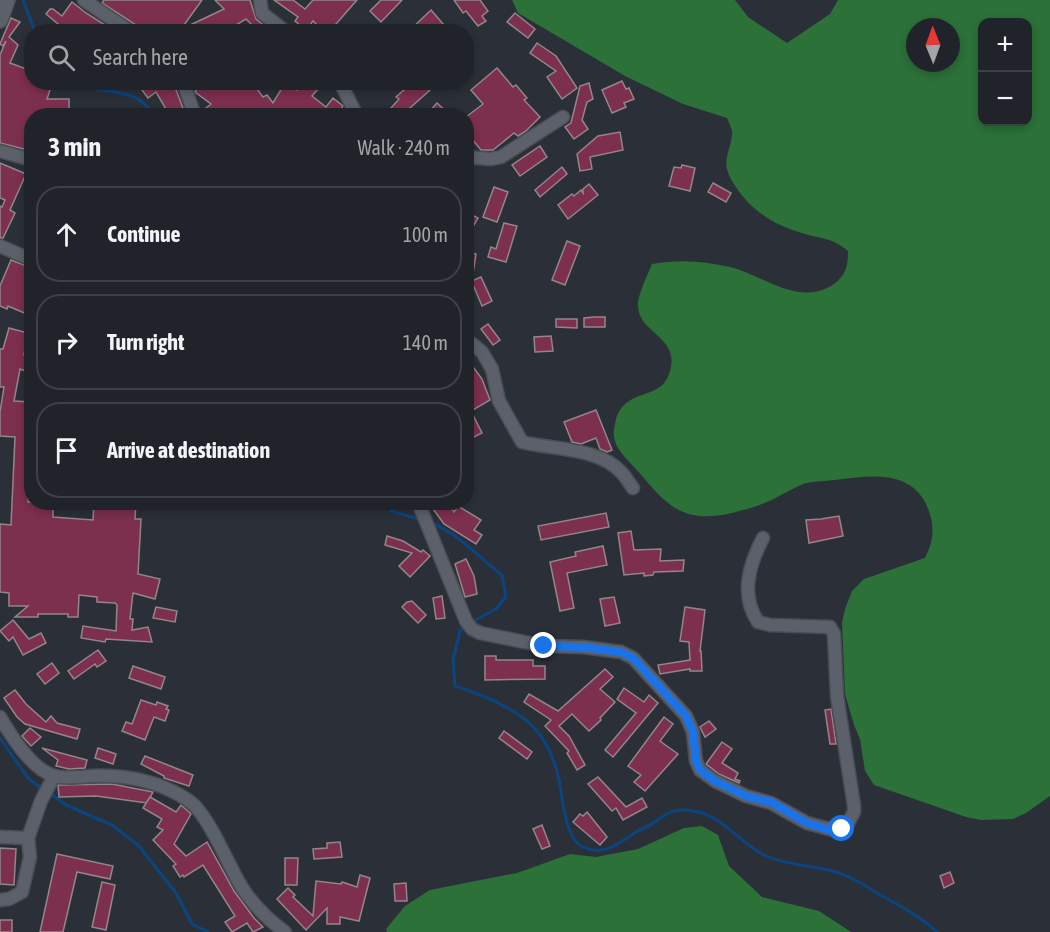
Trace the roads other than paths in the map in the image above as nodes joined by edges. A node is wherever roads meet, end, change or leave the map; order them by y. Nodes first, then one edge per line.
1 (7, 0) edge
2 (84, 0) edge
3 (260, 0) edge
4 (0, 20) edge
5 (119, 24) edge
6 (276, 24) edge
7 (186, 90) edge
8 (344, 90) edge
9 (192, 108) edge
10 (353, 108) edge
11 (562, 117) dead end
12 (0, 151) edge
13 (24, 158) edge
14 (474, 158) edge
15 (0, 246) edge
16 (24, 256) edge
17 (474, 346) edge
18 (633, 488) dead end
19 (421, 510) edge
20 (763, 538) dead end
21 (0, 717) edge
22 (52, 781) junction
23 (0, 837) edge
24 (28, 838) junction
25 (0, 900) edge
26 (285, 932) edge

1 - 4 street
2 - 5 street
3 - 6 street
7 - 9 street
8 - 10 street
11 - 14 street
12 - 13 street
15 - 16 street
17 - 18 street
19 - 20 street
21 - 22 street
22 - 24 street
22 - 26 street
23 - 24 street
24 - 25 street

